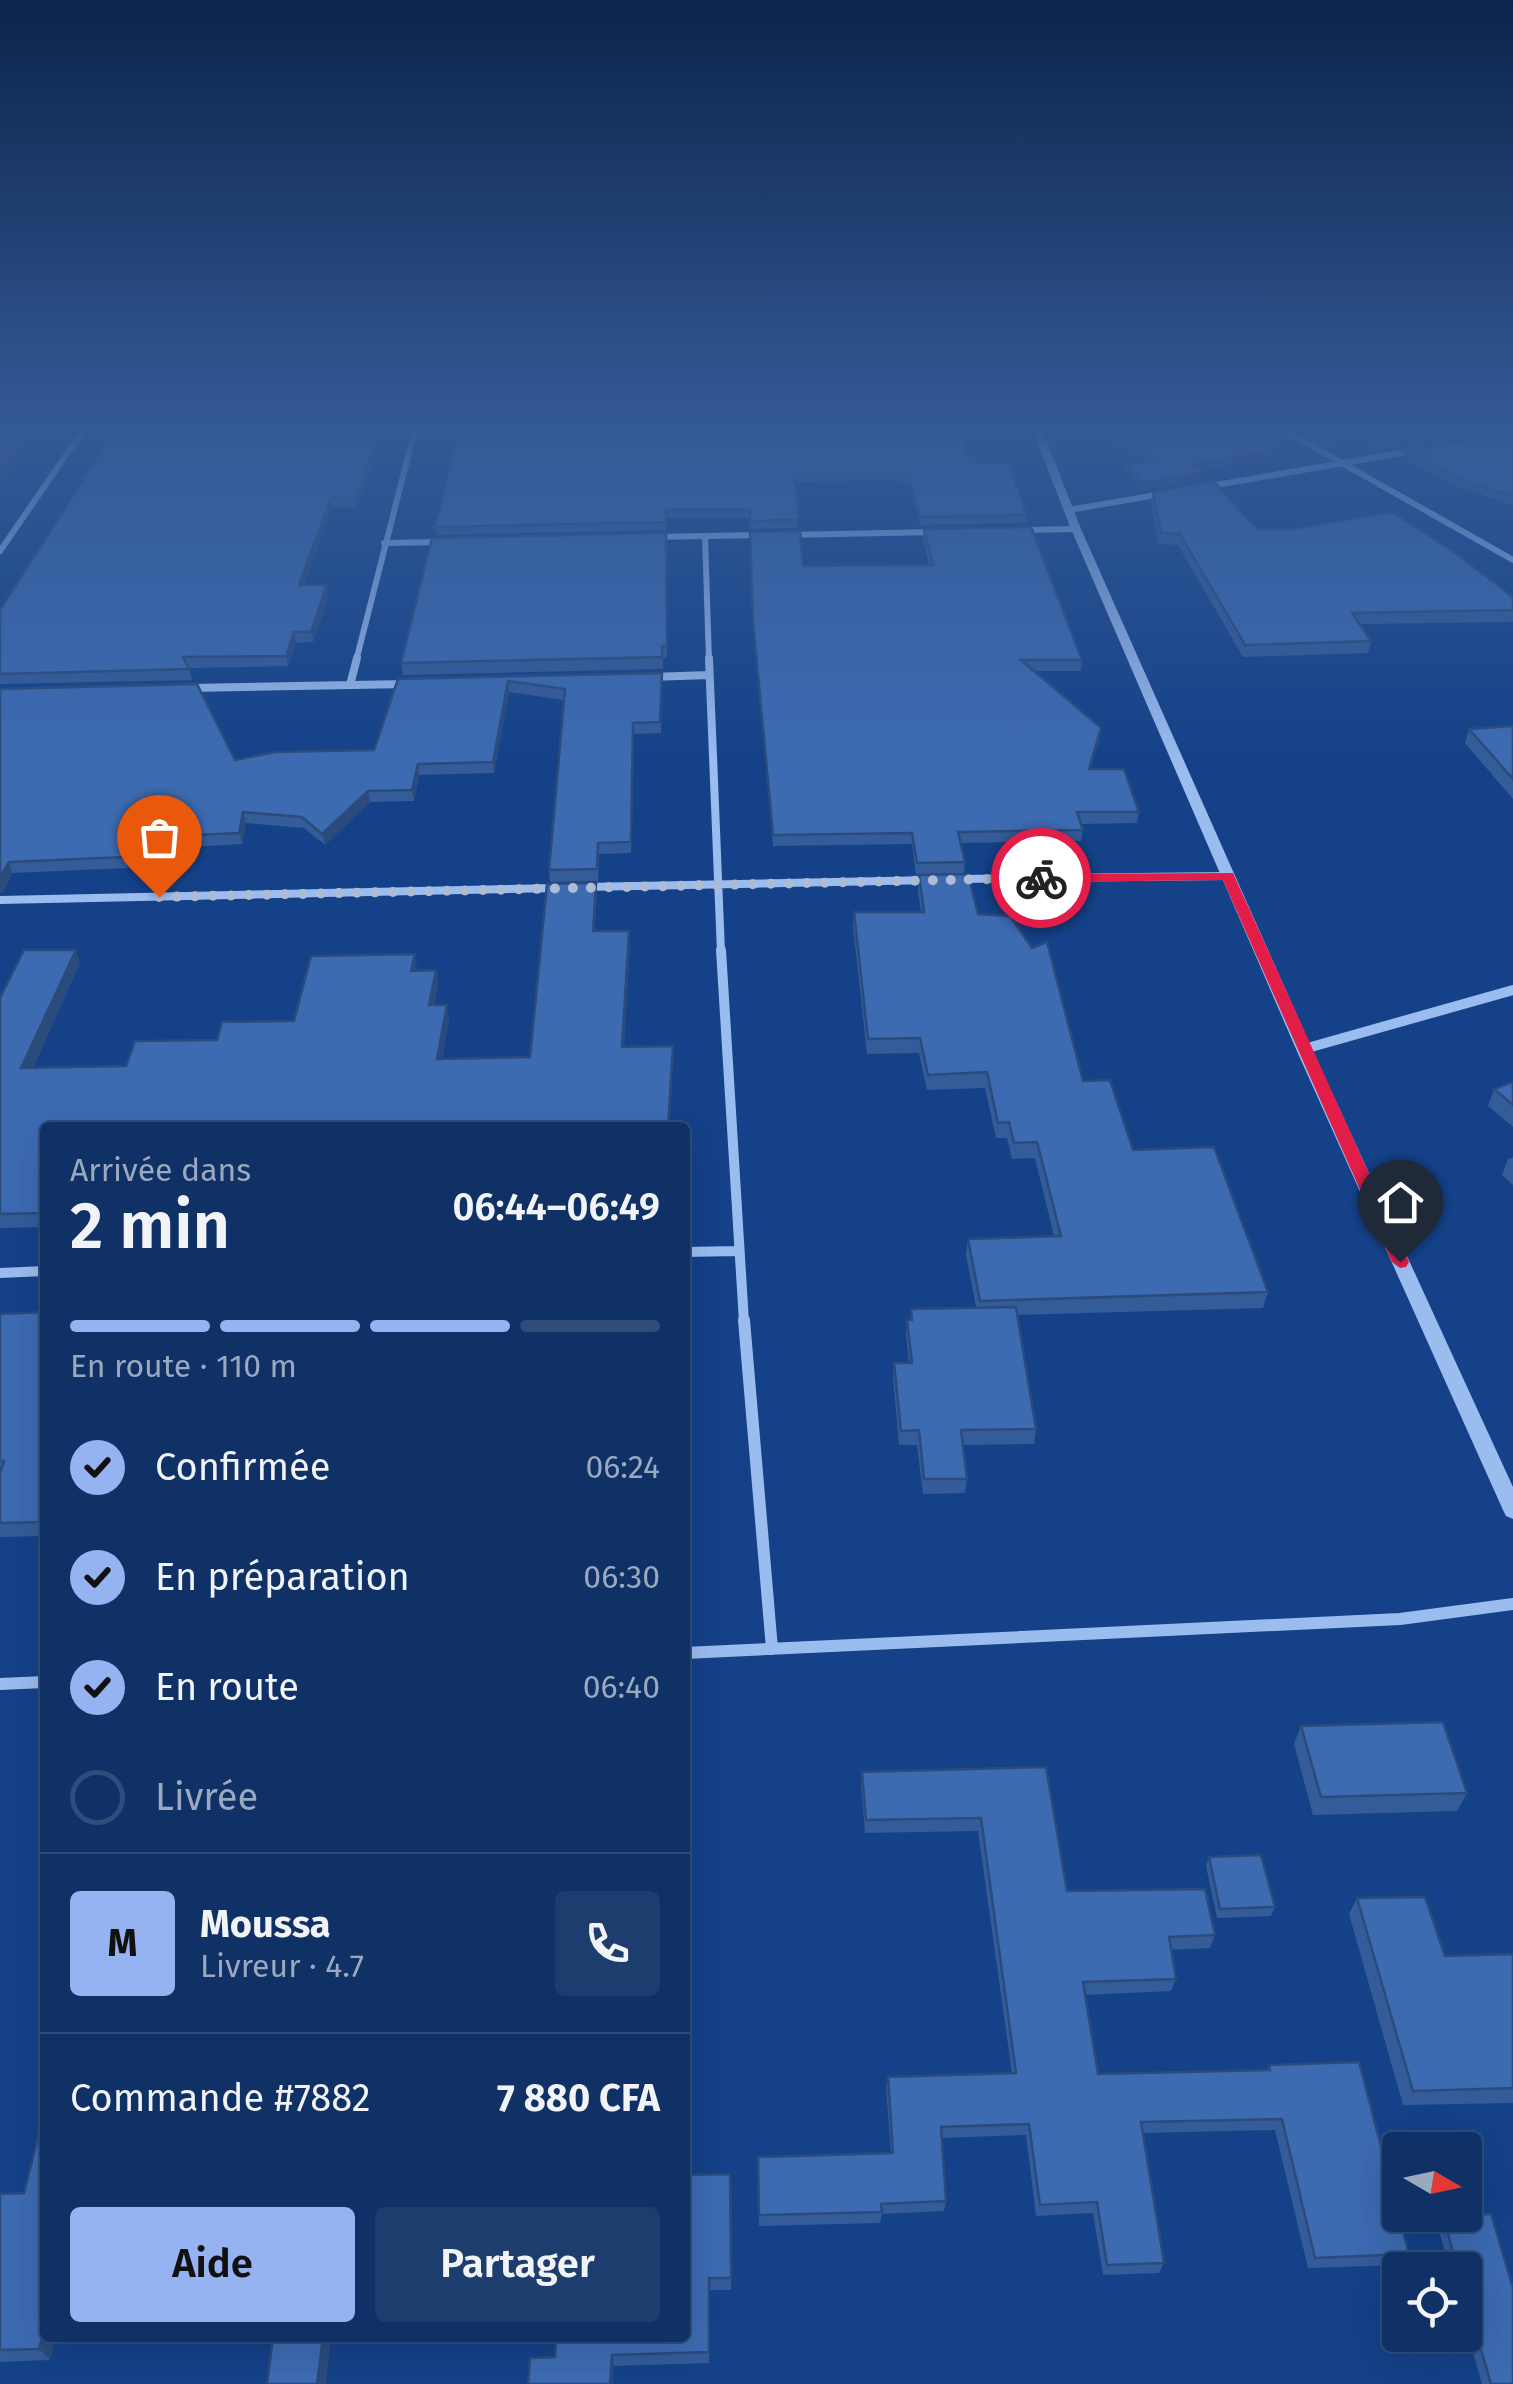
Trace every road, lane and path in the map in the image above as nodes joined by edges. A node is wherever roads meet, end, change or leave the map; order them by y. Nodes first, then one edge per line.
1 (705, 540) edge
2 (1081, 540) edge
3 (1478, 540) edge
4 (441, 542) edge
5 (384, 543) joint
6 (1513, 560) edge
7 (709, 675) junction
8 (631, 678) edge
9 (425, 683) edge
10 (350, 685) junction
11 (177, 688) edge
12 (1228, 876) junction
13 (716, 884) junction
14 (0, 900) edge
15 (1513, 990) edge
16 (1304, 1050) junction
17 (737, 1251) junction
18 (690, 1252) edge
19 (40, 1271) edge
20 (0, 1272) edge
21 (1513, 1510) edge
22 (1513, 1604) edge
23 (772, 1649) junction
24 (690, 1653) edge
25 (40, 1682) edge
26 (0, 1684) edge

1 - 7 street
2 - 12 street
3 - 6 street
4 - 5 street
5 - 10 street
7 - 8 street
7 - 13 street
9 - 10 street
10 - 11 street
12 - 13 street
12 - 16 street
13 - 14 street
13 - 17 street
15 - 16 street
16 - 21 street
17 - 18 street
17 - 23 street
19 - 20 street
22 - 23 street
23 - 24 street
25 - 26 street

